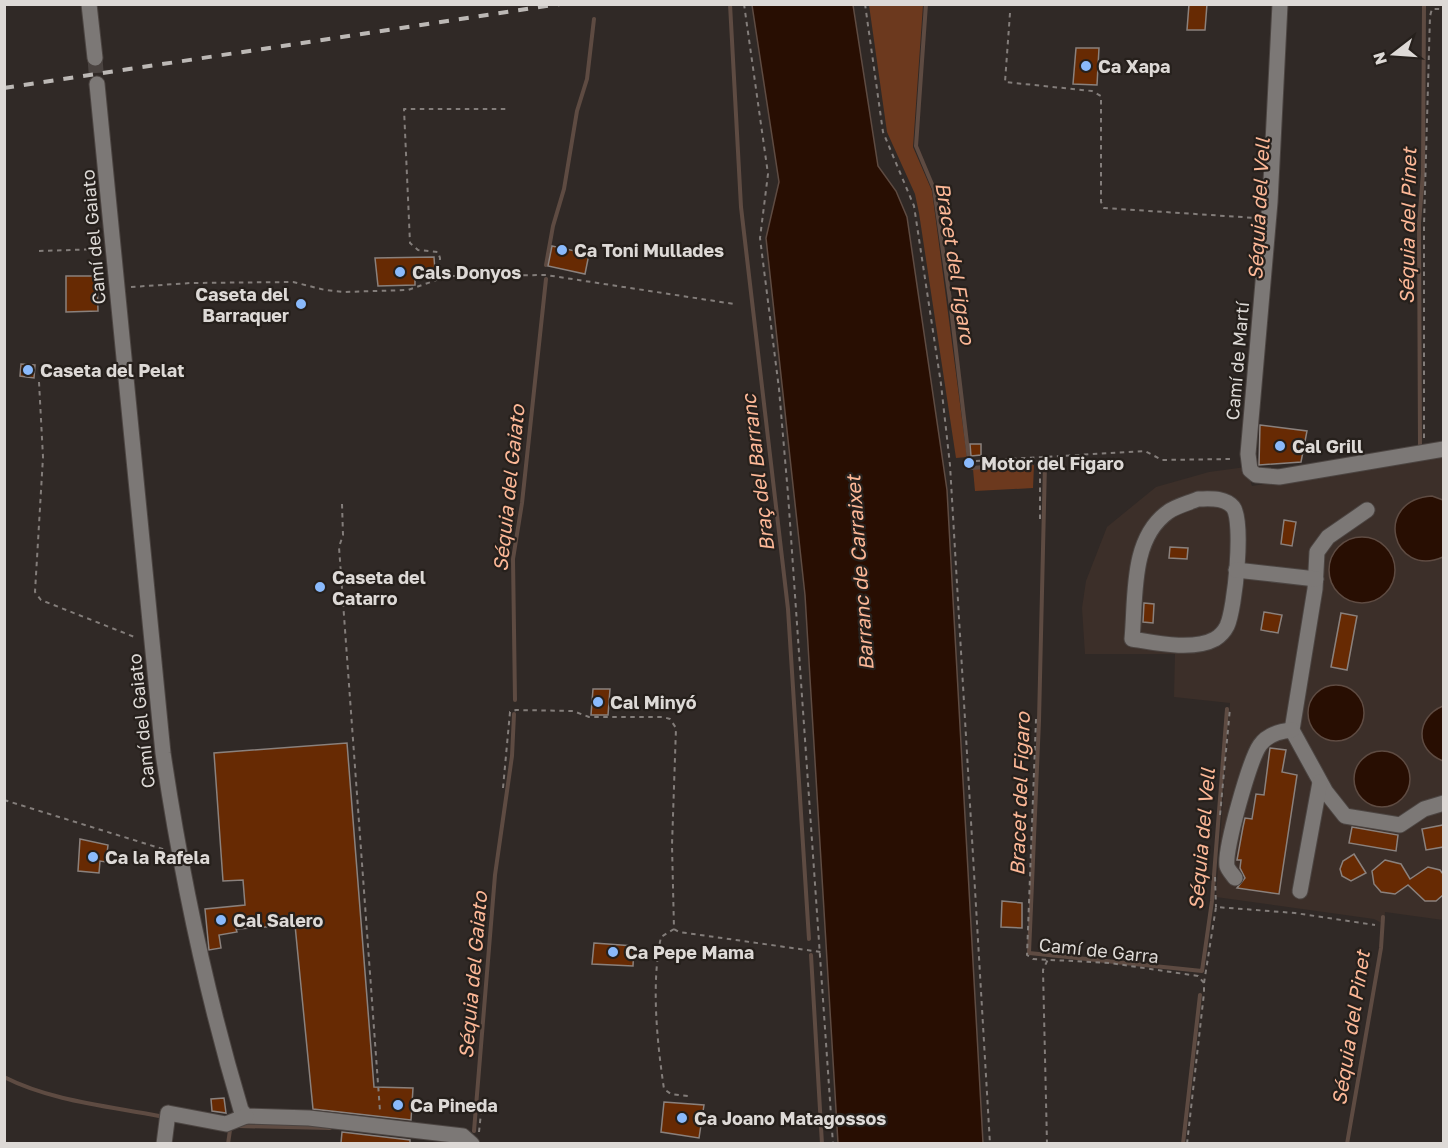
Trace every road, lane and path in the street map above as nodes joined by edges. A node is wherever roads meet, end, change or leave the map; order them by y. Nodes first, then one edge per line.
1 (88, 4) edge
2 (744, 4) edge
3 (865, 4) edge
4 (1280, 4) edge
5 (1443, 9) edge
6 (1010, 13) dead end
7 (95, 58) tunnel mouth
8 (97, 84) tunnel mouth
9 (507, 109) dead end
10 (1269, 218) junction
11 (112, 250) junction
12 (39, 251) dead end
13 (439, 278) junction
14 (116, 288) junction
15 (734, 304) dead end
16 (39, 382) dead end
17 (1443, 449) edge
18 (1424, 453) junction
19 (1043, 456) junction
20 (976, 460) dead end
21 (1249, 464) junction
22 (342, 504) dead end
23 (1367, 510) dead end
24 (1040, 519) dead end
25 (1236, 570) junction
26 (1316, 579) junction
27 (151, 639) junction
28 (1230, 708) dead end
29 (1036, 719) dead end
30 (1292, 730) junction
31 (1320, 782) junction
32 (503, 788) dead end
33 (4, 800) edge
34 (1443, 803) edge
35 (1220, 824) dead end
36 (178, 853) junction
37 (1216, 867) dead end
38 (1235, 878) dead end
39 (1300, 891) dead end
40 (1216, 907) junction
41 (1375, 925) dead end
42 (675, 929) junction
43 (821, 952) junction
44 (1048, 959) junction
45 (1204, 983) junction
46 (688, 1096) dead end
47 (481, 1113) dead end
48 (246, 1116) junction
49 (381, 1126) junction
50 (476, 1142) edge
51 (164, 1143) edge
52 (833, 1143) edge
53 (990, 1143) edge
54 (1047, 1143) edge
55 (1187, 1143) edge

1 - 7 street
2 - 43 path
3 - 53 path
4 - 10 street, Camí de Martí
5 - 18 path
6 - 10 path
8 - 11 street, Camí del Gaiato
9 - 13 path
10 - 21 street, Camí de Martí
11 - 12 path
11 - 14 street, Camí del Gaiato
13 - 14 path
13 - 15 path
14 - 27 street, Camí del Gaiato
16 - 27 path
17 - 18 street
18 - 21 street
19 - 20 path
19 - 21 path
19 - 24 path
22 - 49 path
23 - 26 street
25 - 25 street
25 - 26 street
26 - 30 street
27 - 36 street, Camí del Gaiato
28 - 35 path
29 - 44 path, Camí de Garra
30 - 31 street
30 - 38 street
31 - 34 street
31 - 39 street
32 - 42 path
33 - 36 path
36 - 48 street, Camí del Gaiato
37 - 40 path
40 - 41 path
40 - 45 path
42 - 43 path
42 - 46 path
43 - 52 path
44 - 45 path, Camí de Garra
44 - 54 path
45 - 55 path
47 - 50 path
48 - 49 street
48 - 51 street
49 - 50 street

